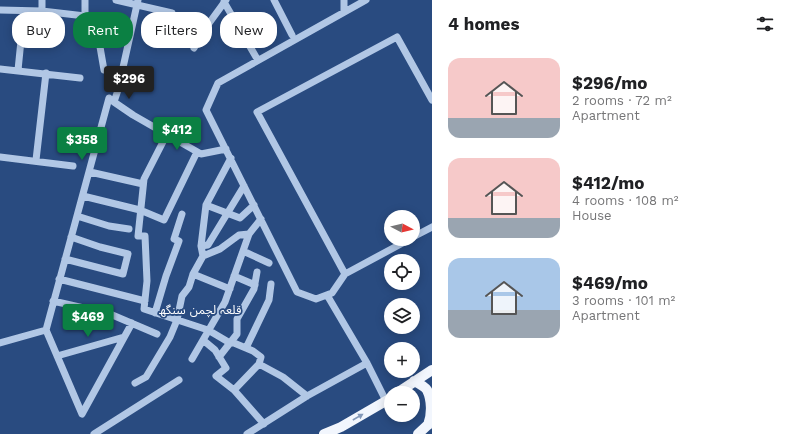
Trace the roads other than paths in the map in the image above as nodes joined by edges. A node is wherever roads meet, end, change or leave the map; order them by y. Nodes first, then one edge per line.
1 (42, 0) edge
2 (85, 0) edge
3 (116, 0) edge
4 (274, 0) edge
5 (344, 0) edge
6 (366, 0) edge
7 (225, 1) edge
8 (138, 2) edge
9 (0, 10) edge
10 (24, 11) junction
11 (42, 11) junction
12 (85, 12) edge
13 (166, 12) edge
14 (344, 12) junction
15 (73, 15) edge
16 (212, 21) edge
17 (292, 35) dead end
18 (100, 48) edge
19 (256, 57) dead end
20 (0, 69) edge
21 (18, 70) junction
22 (104, 70) dead end
23 (46, 74) junction
24 (80, 78) dead end
25 (432, 100) edge
26 (114, 102) junction
27 (167, 134) junction
28 (226, 149) junction
29 (197, 152) junction
30 (0, 157) edge
31 (231, 158) junction
32 (36, 160) junction
33 (74, 166) dead end
34 (90, 172) junction
35 (143, 184) junction
36 (244, 186) junction
37 (83, 196) junction
38 (206, 205) junction
39 (254, 205) junction
40 (140, 210) junction
41 (227, 213) junction
42 (182, 214) dead end
43 (77, 216) junction
44 (261, 219) junction
45 (432, 227) edge
46 (129, 229) dead end
47 (420, 233) edge
48 (249, 234) junction
49 (71, 237) junction
50 (201, 246) junction
51 (397, 246) edge
52 (243, 251) junction
53 (203, 256) junction
54 (65, 259) junction
55 (269, 263) dead end
56 (257, 272) dead end
57 (193, 274) junction
58 (345, 274) junction
59 (234, 276) junction
60 (59, 279) junction
61 (271, 284) dead end
62 (255, 285) junction
63 (230, 289) junction
64 (327, 295) junction
65 (53, 301) junction
66 (145, 301) junction
67 (155, 313) junction
68 (177, 320) junction
69 (132, 323) junction
70 (46, 330) junction
71 (208, 330) junction
72 (157, 334) dead end
73 (124, 338) junction
74 (203, 340) junction
75 (0, 343) edge
76 (230, 343) junction
77 (246, 348) junction
78 (57, 356) junction
79 (219, 357) junction
80 (192, 359) dead end
81 (367, 363) junction
82 (259, 364) junction
83 (432, 370) edge
84 (180, 380) dead end
85 (414, 381) junction
86 (135, 383) dead end
87 (407, 386) edge
88 (234, 390) junction
89 (384, 391) edge
90 (307, 396) junction
91 (384, 402) edge
92 (430, 423) edge
93 (264, 424) junction
94 (94, 434) edge
95 (247, 434) edge
96 (324, 434) edge
97 (418, 434) edge

1 - 11 street
2 - 12 street
3 - 8 street
4 - 17 street
5 - 14 street
6 - 14 street
7 - 16 street
7 - 19 street
8 - 13 street
8 - 26 street
9 - 10 street
10 - 11 street
10 - 21 street
11 - 15 street
14 - 28 street
18 - 22 street
20 - 21 street
21 - 23 street
23 - 24 street
23 - 32 street
25 - 58 street
26 - 27 street
26 - 34 street
27 - 29 street
27 - 35 street
28 - 29 street
28 - 31 street
29 - 40 street
30 - 32 street
31 - 36 street
31 - 38 street
32 - 33 street
34 - 35 street
34 - 37 street
35 - 40 street
36 - 39 street
36 - 41 street
37 - 40 street
37 - 43 street
38 - 41 street
38 - 50 street
39 - 41 street
39 - 44 street
40 - 66 street
41 - 50 street
42 - 67 street
43 - 46 street
43 - 49 street
44 - 48 street
44 - 64 street
45 - 47 street
48 - 52 street
48 - 53 street
49 - 54 street
49 - 54 street
50 - 53 street
51 - 58 street
52 - 55 street
52 - 59 street
53 - 57 street
54 - 60 street
56 - 62 street
57 - 63 street
57 - 68 street
58 - 64 street
59 - 62 street
59 - 63 street
60 - 65 street
60 - 66 street
61 - 77 street
62 - 76 street
63 - 71 street
64 - 81 street
65 - 69 street
65 - 70 street
66 - 67 street
67 - 68 street
68 - 71 street
68 - 86 street
69 - 72 street
69 - 73 street
70 - 75 street
70 - 78 street
71 - 74 street
71 - 76 street
73 - 78 street
73 - 78 street
74 - 79 street
74 - 80 street
76 - 77 street
76 - 79 street
77 - 82 street
79 - 88 street
81 - 89 street
81 - 90 street
82 - 88 street
82 - 90 street
83 - 85 main road
84 - 94 street
85 - 87 main road
85 - 92 main road
88 - 93 street
90 - 93 street
96 -> 91 main road
92 - 97 main road
93 - 95 street

